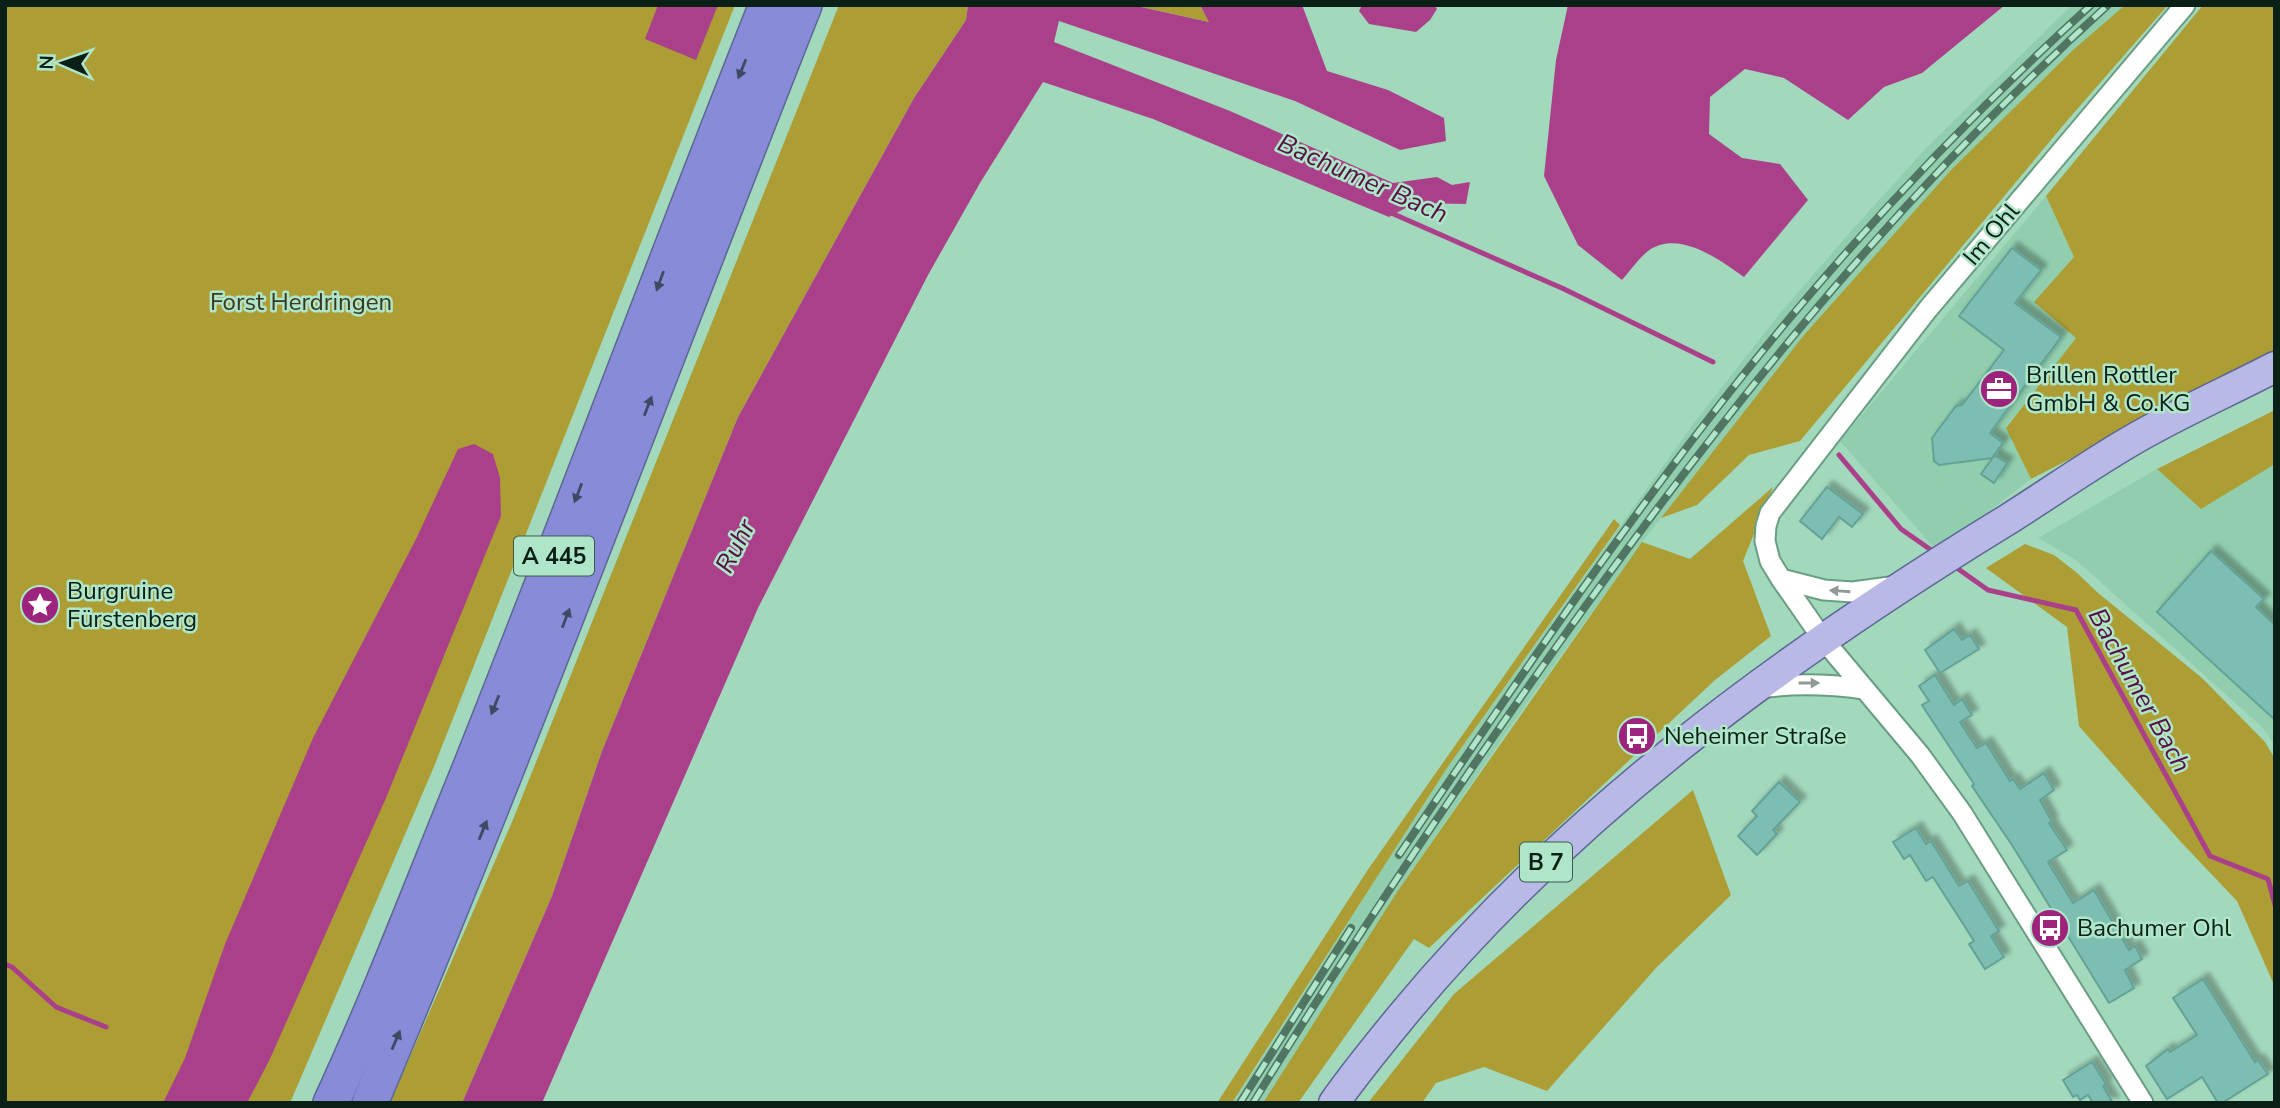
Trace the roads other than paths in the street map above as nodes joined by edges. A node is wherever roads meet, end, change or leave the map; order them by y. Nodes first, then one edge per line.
1 (767, 5) edge
2 (804, 5) edge
3 (2185, 5) edge
4 (2275, 367) edge
5 (1780, 579) junction
6 (1901, 586) junction
7 (1822, 638) junction
8 (1753, 689) junction
9 (1864, 689) junction
10 (331, 1103) edge
11 (370, 1103) edge
12 (1335, 1103) edge
13 (2143, 1103) edge

1 -> 10 highway, A 445
11 -> 2 highway, A 445
3 - 5 street, Im Ohl
4 - 6 main road, B 7
6 -> 5 street
5 - 7 street
6 - 7 main road, B 7
7 - 8 main road, B 7
7 - 9 street
8 -> 9 street
8 - 12 main road, B 7
9 - 13 street

